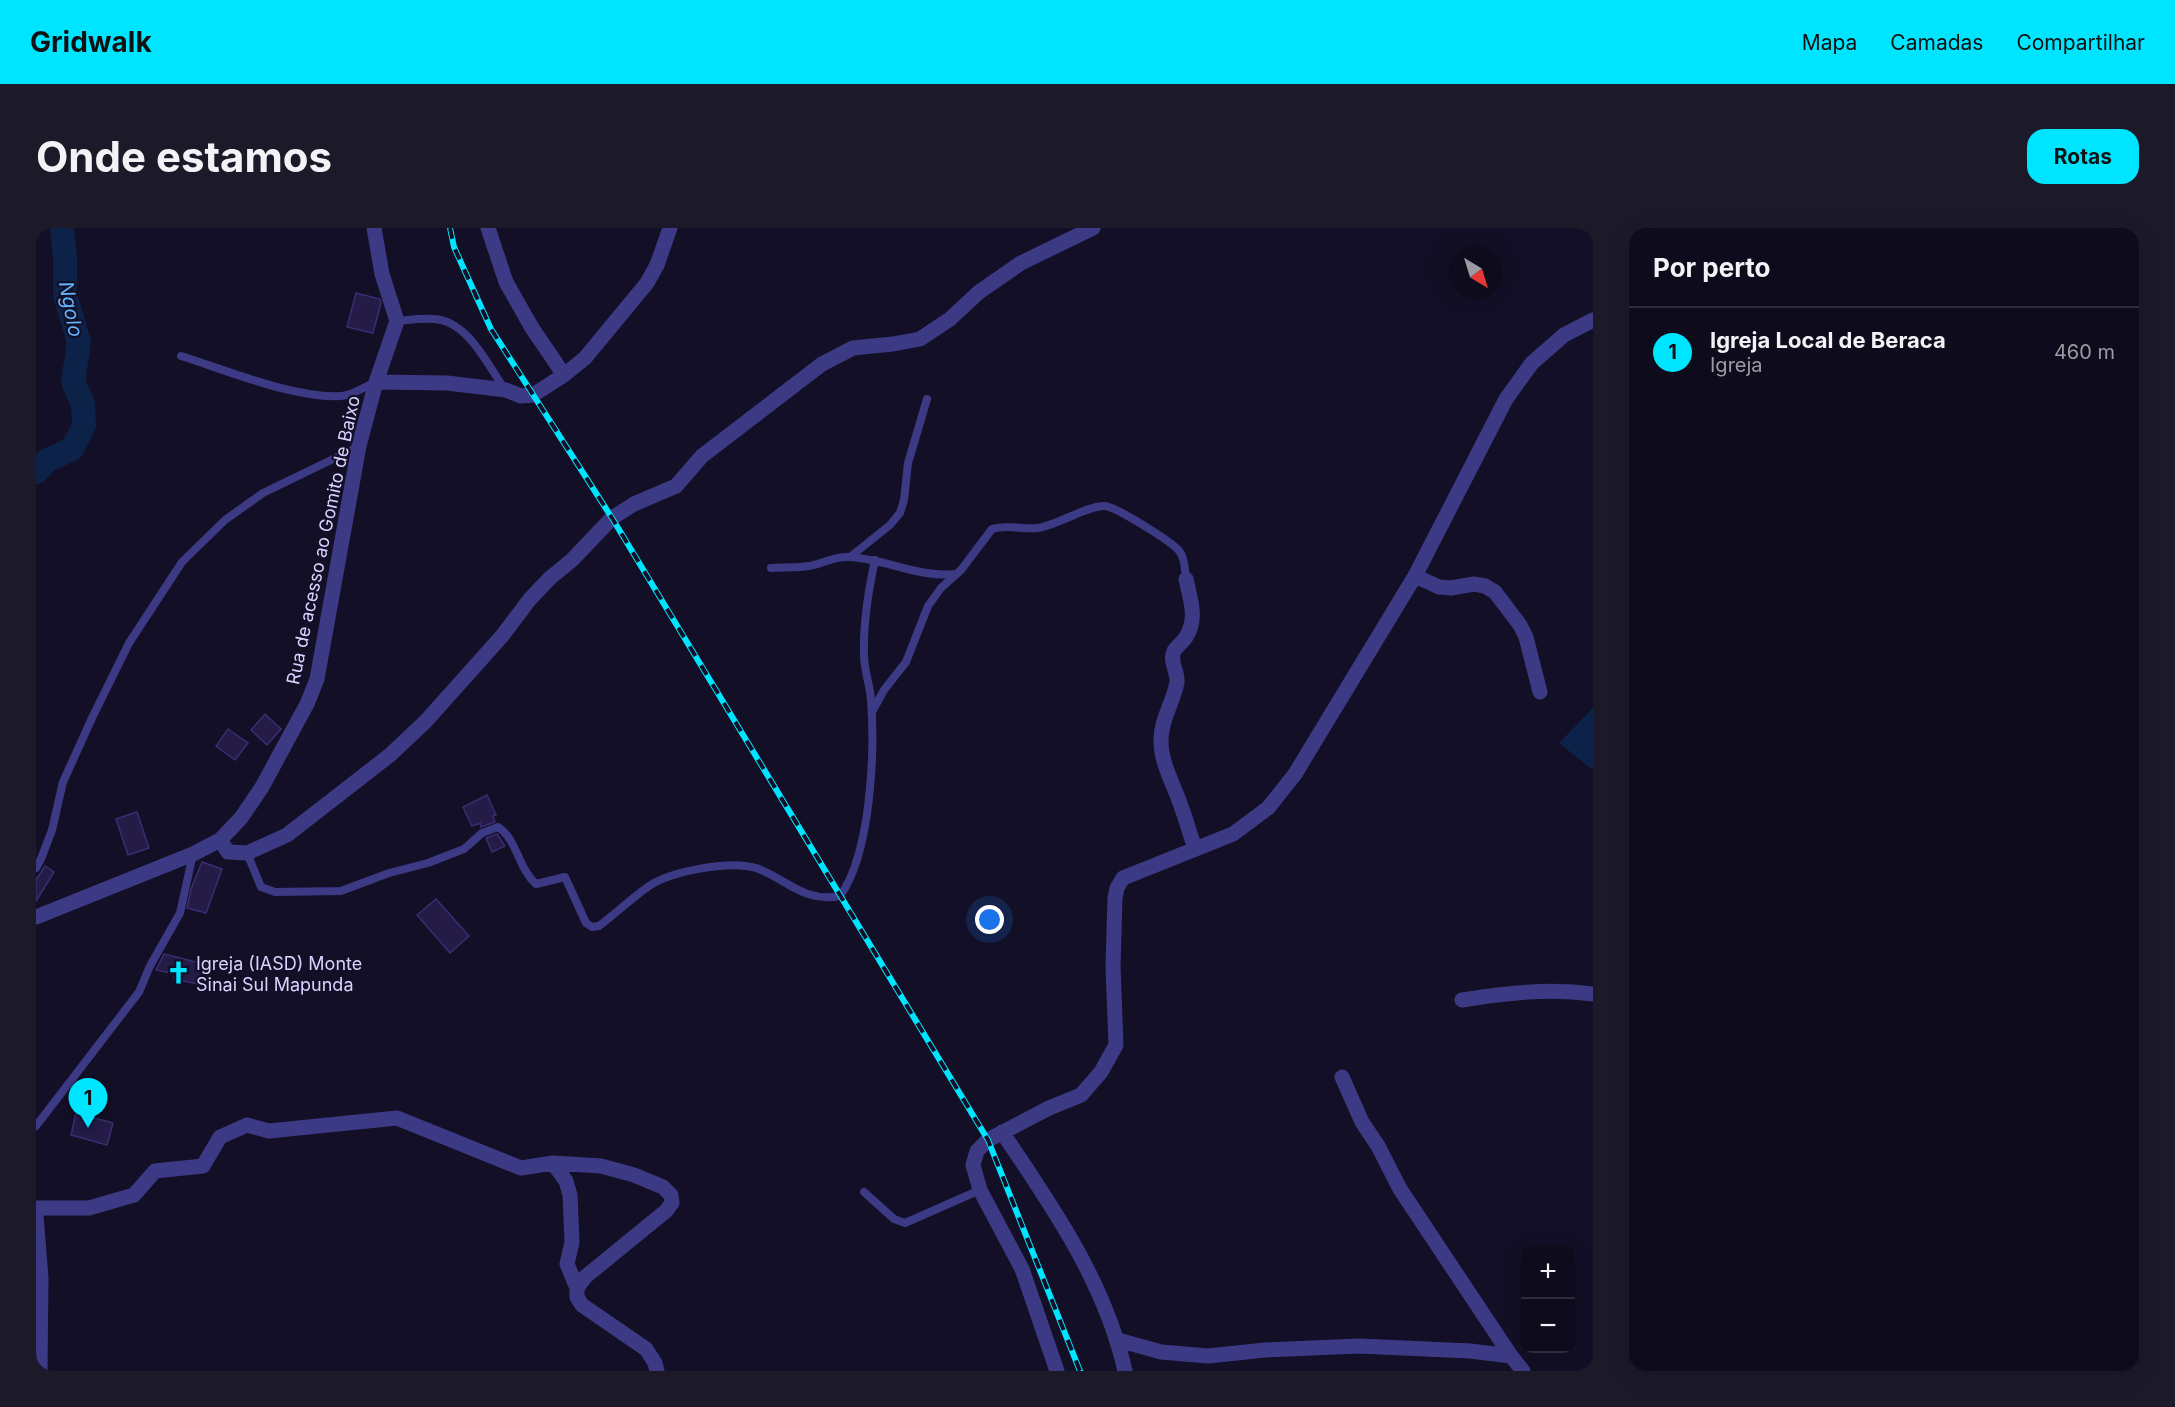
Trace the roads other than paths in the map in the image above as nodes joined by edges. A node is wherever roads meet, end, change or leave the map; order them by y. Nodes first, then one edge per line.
1 (374, 228) edge
2 (670, 228) edge
3 (1092, 228) edge
4 (494, 232) edge
5 (1593, 320) edge
6 (397, 321) junction
7 (181, 356) dead end
8 (564, 375) junction
9 (376, 382) junction
10 (506, 390) junction
11 (927, 399) dead end
12 (359, 446) junction
13 (850, 557) junction
14 (874, 560) junction
15 (771, 568) dead end
16 (957, 574) junction
17 (1414, 576) junction
18 (1186, 579) joint
19 (1540, 692) dead end
20 (872, 714) junction
21 (220, 840) junction
22 (1195, 848) junction
23 (248, 853) junction
24 (193, 854) junction
25 (36, 868) edge
26 (36, 917) edge
27 (1593, 994) edge
28 (1462, 1000) dead end
29 (1342, 1077) dead end
30 (36, 1126) edge
31 (1002, 1132) junction
32 (553, 1163) junction
33 (980, 1190) junction
34 (864, 1192) dead end
35 (36, 1208) edge
36 (36, 1215) edge
37 (577, 1288) junction
38 (1118, 1340) junction
39 (1511, 1356) junction
40 (40, 1371) edge
41 (657, 1371) edge
42 (1058, 1371) edge
43 (1125, 1371) edge
44 (1523, 1371) edge

1 - 6 street
2 - 8 street
3 - 23 street
4 - 8 street
5 - 17 street
6 - 9 street, Rua de acesso ao Gomito de Baixo
6 - 10 lane
7 - 9 lane
8 - 10 street
9 - 10 street
9 - 12 street, Rua de acesso ao Gomito de Baixo
11 - 13 lane
12 - 21 street, Rua de acesso ao Gomito de Baixo
12 - 25 lane
13 - 14 lane
13 - 15 lane
14 - 16 lane
14 - 20 lane
16 - 18 lane
16 - 20 lane
17 - 19 street
17 - 22 street
18 - 22 street
20 - 23 lane
21 - 23 street
21 - 24 street, Rua de acesso ao Gomito de Baixo
22 - 31 street
24 - 26 street, Rua de acesso ao Gomito de Baixo
24 - 30 lane
27 - 28 street
29 - 39 street
31 - 33 street
31 - 38 street
32 - 35 street
32 - 37 street
32 - 37 street
33 - 34 lane
33 - 42 street
36 - 40 street
37 - 41 street
38 - 39 street
38 - 43 street
39 - 44 street

